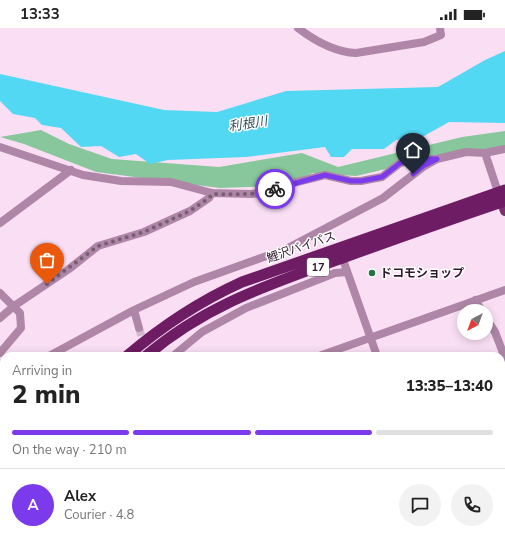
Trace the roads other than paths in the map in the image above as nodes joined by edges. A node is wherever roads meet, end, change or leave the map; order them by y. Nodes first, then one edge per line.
1 (298, 28) edge
2 (440, 28) edge
3 (0, 146) edge
4 (505, 149) edge
5 (484, 153) junction
6 (437, 159) junction
7 (71, 170) junction
8 (212, 194) junction
9 (503, 199) edge
10 (0, 223) edge
11 (341, 253) junction
12 (347, 272) junction
13 (505, 290) edge
14 (0, 293) edge
15 (475, 300) junction
16 (478, 304) edge
17 (14, 306) junction
18 (134, 310) junction
19 (0, 318) edge
20 (139, 328) tunnel mouth
21 (493, 330) edge
22 (370, 338) junction
23 (1, 352) edge
24 (56, 352) edge
25 (132, 352) edge
26 (151, 352) edge
27 (178, 352) edge
28 (331, 352) edge
29 (375, 352) edge
30 (502, 352) edge

1 - 2 street
3 - 7 street
4 - 5 street
5 - 6 street
5 - 9 street
6 - 8 street
6 - 18 street
7 - 8 street
7 - 10 street
8 - 17 street
9 - 11 highway, 鯉沢バイパス / 17
11 - 12 street
11 - 25 highway, 鯉沢バイパス / 17
11 - 26 highway, 鯉沢バイパス / 17
12 - 22 street
12 - 27 street
13 - 15 street
14 - 17 street
15 - 16 street
15 - 22 street
17 - 19 street
17 - 23 street
18 - 20 street
18 - 24 street
21 - 30 street
22 - 28 street
22 - 29 street

